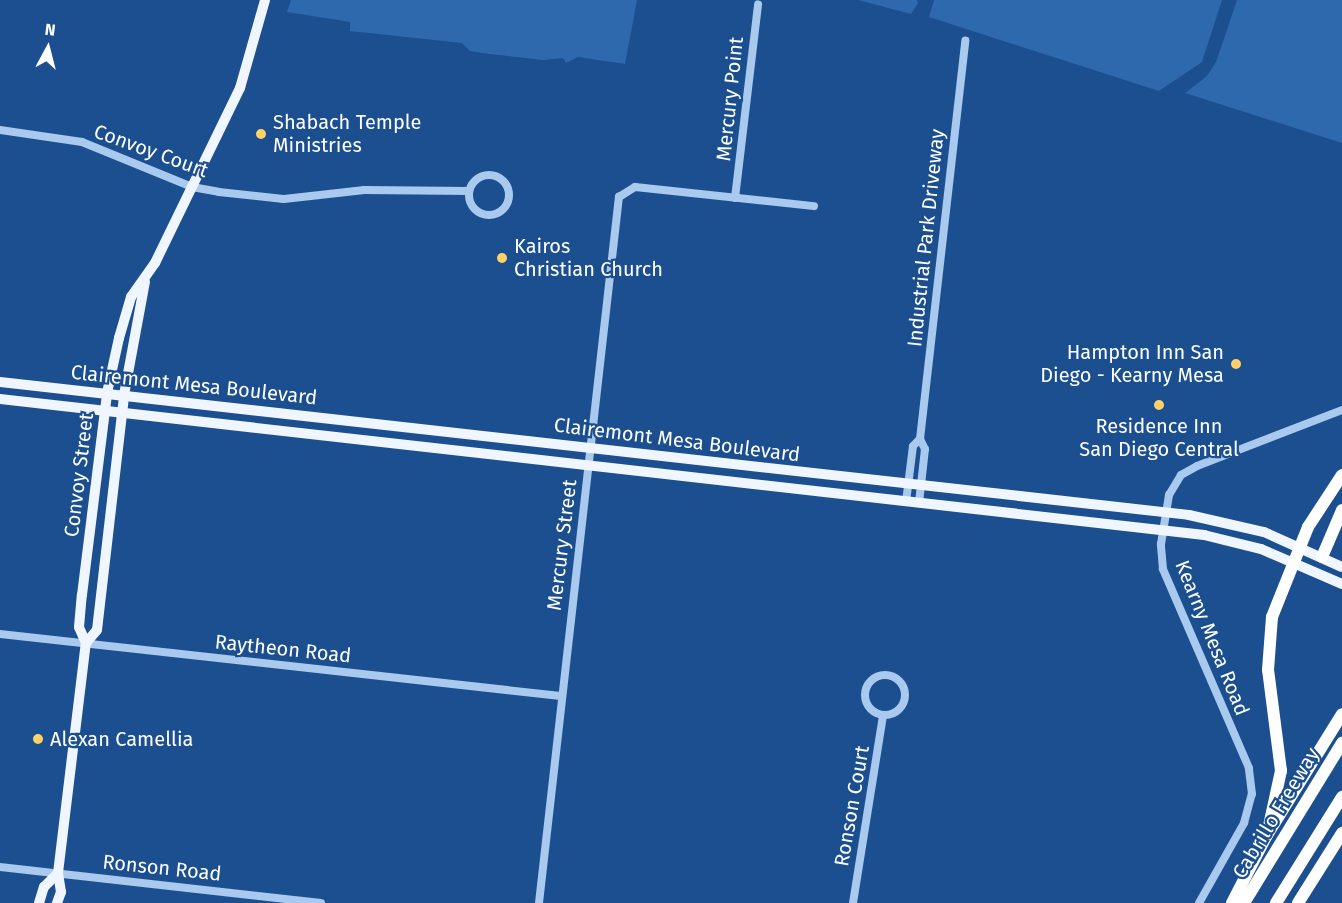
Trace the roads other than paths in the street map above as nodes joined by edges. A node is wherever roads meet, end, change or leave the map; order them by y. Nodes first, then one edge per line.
1 (265, 0) edge
2 (758, 4) dead end
3 (965, 41) dead end
4 (0, 130) edge
5 (192, 187) junction
6 (469, 191) junction
7 (735, 198) junction
8 (814, 206) dead end
9 (145, 282) junction
10 (0, 382) edge
11 (107, 393) junction
12 (124, 395) junction
13 (0, 399) edge
14 (1342, 410) edge
15 (105, 411) junction
16 (122, 413) junction
17 (920, 439) junction
18 (590, 448) junction
19 (588, 467) junction
20 (1342, 475) edge
21 (908, 485) junction
22 (921, 487) junction
23 (906, 502) junction
24 (919, 503) junction
25 (1342, 510) edge
26 (1165, 512) junction
27 (1163, 530) junction
28 (1299, 547) junction
29 (1322, 557) junction
30 (1293, 562) junction
31 (1342, 567) edge
32 (1342, 584) edge
33 (0, 634) edge
34 (86, 643) junction
35 (561, 696) junction
36 (1342, 714) edge
37 (883, 715) junction
38 (1342, 743) edge
39 (1342, 797) edge
40 (1342, 833) edge
41 (1267, 835) junction
42 (1342, 846) edge
43 (1325, 863) junction
44 (0, 867) edge
45 (58, 873) junction
46 (39, 903) edge
47 (57, 903) edge
48 (321, 903) edge
49 (539, 903) edge
50 (853, 903) edge
51 (1199, 903) edge
52 (1232, 903) edge
53 (1244, 903) edge
54 (1276, 903) edge
55 (1298, 903) edge

1 - 5 main road, Convoy Street
2 - 7 street, Mercury Point
3 - 17 street, Industrial Park Driveway
4 - 5 street, Convoy Court
5 - 6 street, Convoy Court
5 - 9 main road, Convoy Street
6 - 6 street
7 - 8 street
7 - 18 street, Mercury Street
9 - 11 main road, Convoy Street
9 - 12 main road, Convoy Street
10 - 11 main road, Clairemont Mesa Boulevard
11 - 12 main road, Clairemont Mesa Boulevard
11 - 15 main road, Convoy Street
12 - 16 main road, Convoy Street
12 - 18 main road, Clairemont Mesa Boulevard
13 - 15 main road, Clairemont Mesa Boulevard
14 - 26 street, Kearny Mesa Road
15 - 16 main road, Clairemont Mesa Boulevard
15 - 34 main road, Convoy Street
16 - 19 main road, Clairemont Mesa Boulevard
16 - 34 main road, Convoy Street
17 - 21 street, Industrial Park Driveway
17 - 22 street, Industrial Park Driveway
18 - 19 street, Mercury Street
18 - 21 main road, Clairemont Mesa Boulevard
19 - 23 main road, Clairemont Mesa Boulevard
19 - 35 street, Mercury Street
20 - 28 highway
21 - 22 main road, Clairemont Mesa Boulevard
21 - 23 street, Industrial Park Driveway
22 - 24 street, Industrial Park Driveway
22 - 26 main road, Clairemont Mesa Boulevard
23 - 24 main road, Clairemont Mesa Boulevard
24 - 27 main road, Clairemont Mesa Boulevard
25 - 29 highway
26 - 27 street, Kearny Mesa Road
26 - 28 main road, Clairemont Mesa Boulevard
27 - 30 main road, Clairemont Mesa Boulevard
27 - 51 street, Kearny Mesa Road
28 - 29 main road, Clairemont Mesa Boulevard
28 - 30 highway
29 - 31 main road, Clairemont Mesa Boulevard
30 - 32 main road, Clairemont Mesa Boulevard
30 - 41 highway
33 - 34 street, Raytheon Road
34 - 35 street, Raytheon Road
34 - 45 main road, Convoy Street
35 - 49 street, Mercury Street
36 - 41 highway
37 - 37 street
37 - 50 street, Ronson Court
38 - 53 highway, Cabrillo Freeway
39 - 54 highway
40 - 43 highway
41 - 52 highway
42 - 43 highway
43 - 55 highway
44 - 45 street, Ronson Road
45 - 46 main road, Convoy Street
45 - 47 main road, Convoy Street
45 - 48 street, Ronson Road

